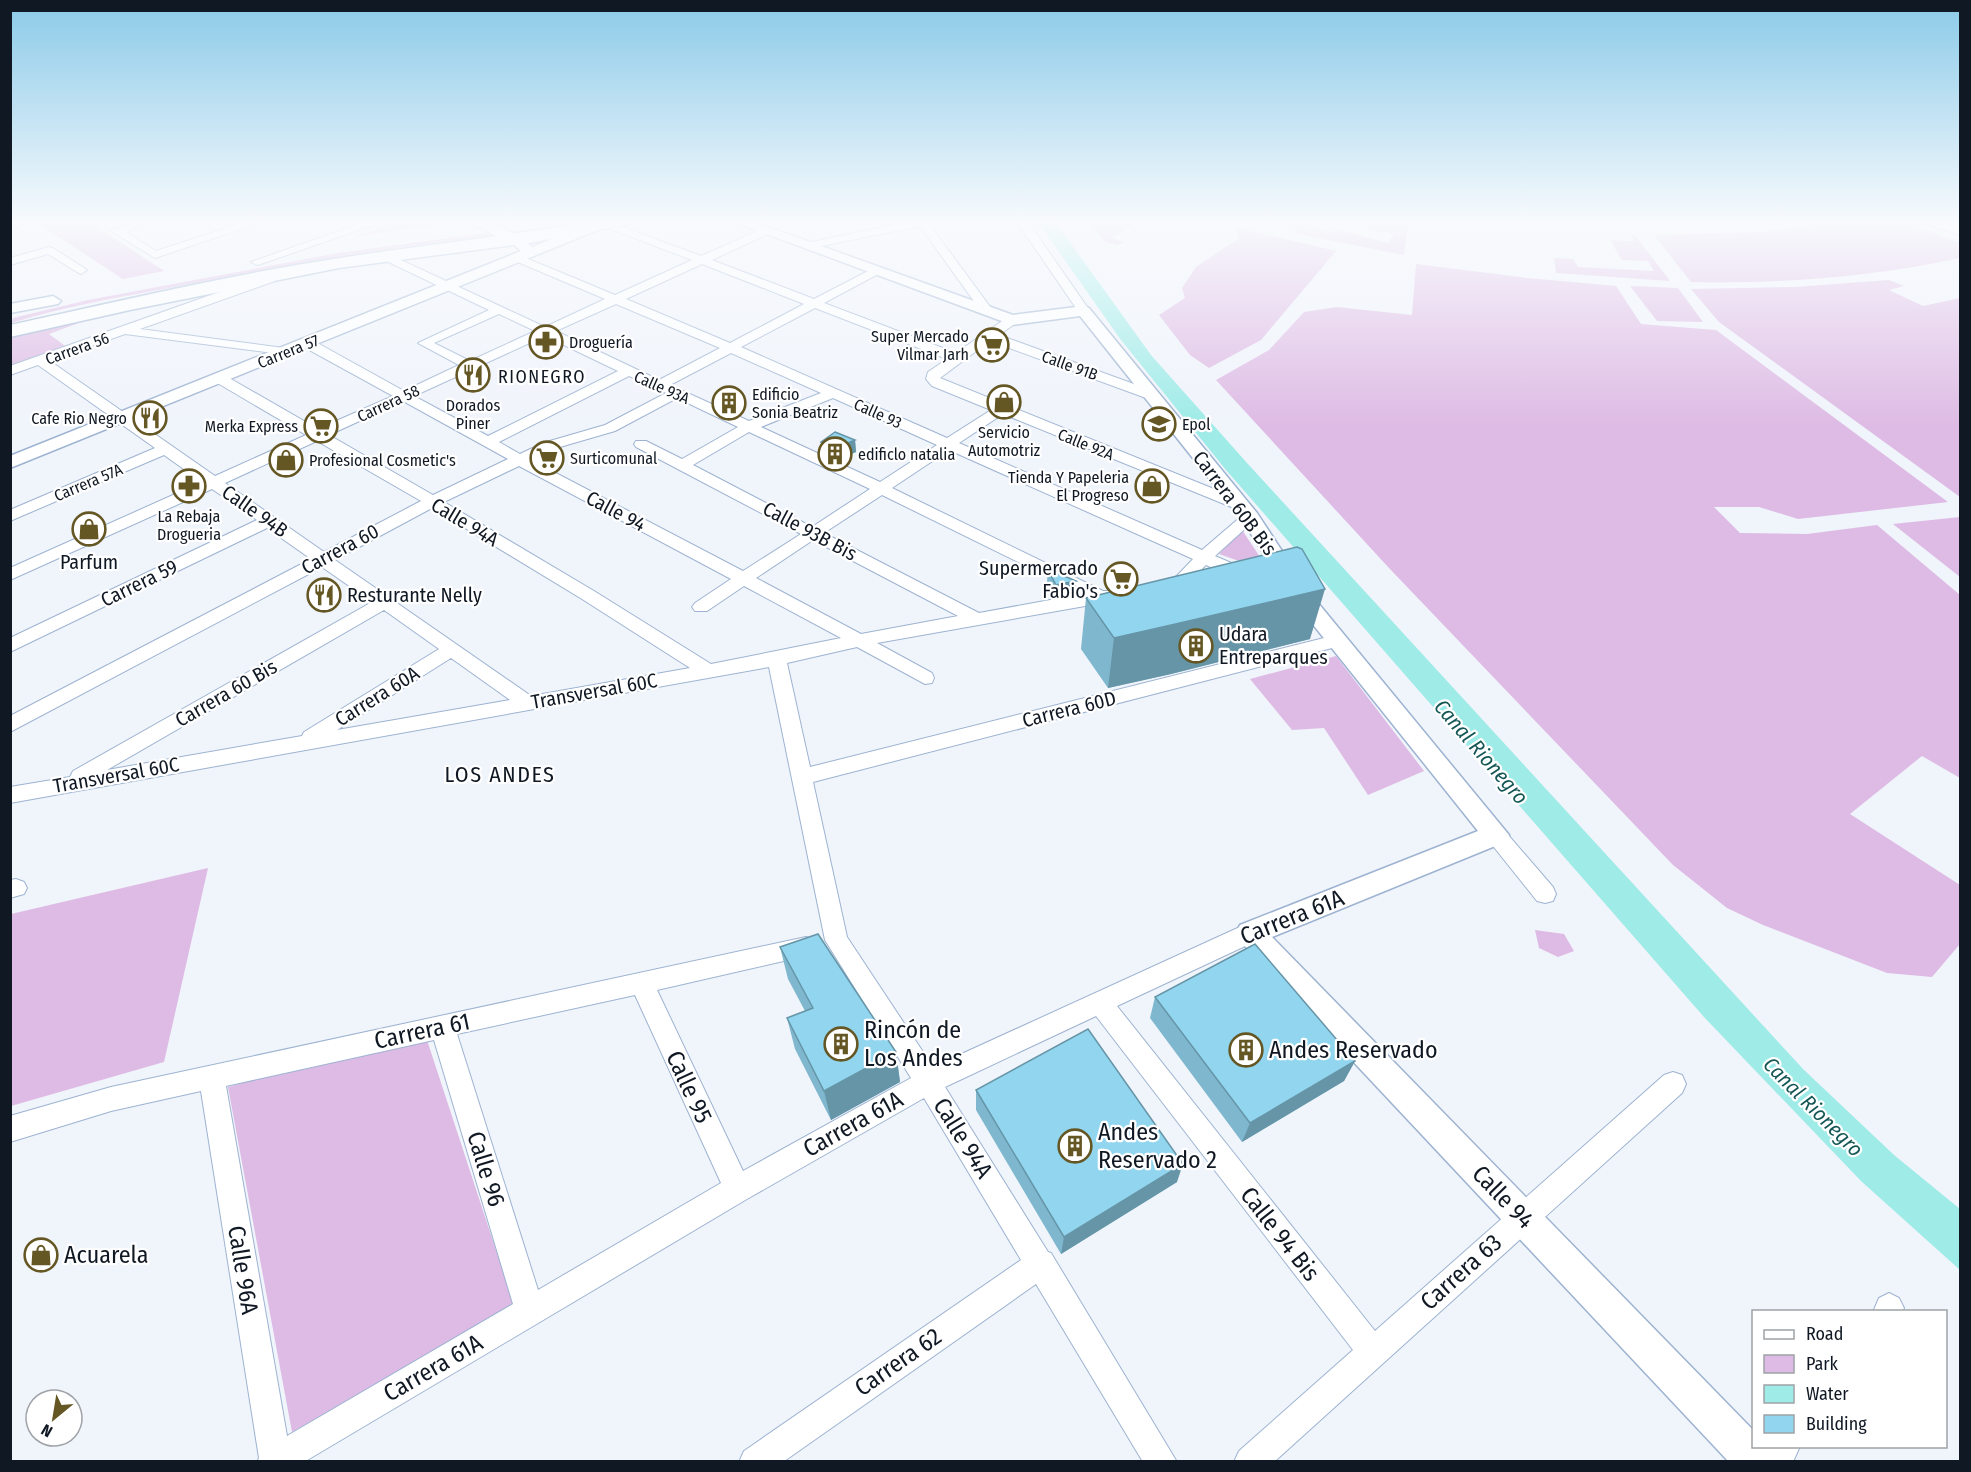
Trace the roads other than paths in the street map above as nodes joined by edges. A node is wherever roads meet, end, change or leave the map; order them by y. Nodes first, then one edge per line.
1 (213, 288) edge
2 (243, 288) edge
3 (443, 288) edge
4 (451, 288) edge
5 (591, 288) edge
6 (643, 288) edge
7 (772, 288) edge
8 (843, 288) edge
9 (922, 288) edge
10 (970, 288) edge
11 (1068, 288) edge
12 (62, 299) dead end
13 (616, 300) junction
14 (813, 303) junction
15 (498, 310) junction
16 (10, 311) edge
17 (987, 311) junction
18 (1084, 311) junction
19 (1012, 320) junction
20 (125, 330) junction
21 (10, 331) edge
22 (544, 332) junction
23 (989, 336) junction
24 (307, 343) junction
25 (729, 347) junction
26 (284, 352) junction
27 (957, 358) junction
28 (41, 361) junction
29 (471, 366) junction
30 (10, 371) edge
31 (628, 371) junction
32 (219, 378) junction
33 (659, 385) junction
34 (677, 393) junction
35 (833, 393) junction
36 (1150, 395) junction
37 (404, 396) junction
38 (1000, 410) junction
39 (122, 418) junction
40 (748, 427) junction
41 (318, 435) junction
42 (488, 442) junction
43 (641, 444) dead end
44 (949, 444) junction
45 (165, 449) junction
46 (518, 459) junction
47 (10, 463) edge
48 (683, 465) junction
49 (214, 483) junction
50 (880, 488) junction
51 (431, 502) junction
52 (1245, 511) junction
53 (10, 516) edge
54 (268, 521) junction
55 (813, 532) junction
56 (1205, 556) junction
57 (321, 558) junction
58 (10, 575) edge
59 (743, 578) junction
60 (1270, 581) edge
61 (1177, 585) junction
62 (1156, 588) edge
63 (1134, 592) edge
64 (1102, 597) junction
65 (1302, 597) junction
66 (384, 603) junction
67 (701, 607) dead end
68 (979, 620) junction
69 (859, 640) junction
70 (1336, 640) junction
71 (10, 646) edge
72 (451, 650) junction
73 (777, 659) junction
74 (708, 671) junction
75 (925, 678) dead end
76 (528, 703) junction
77 (10, 725) edge
78 (302, 742) junction
79 (802, 777) junction
80 (67, 783) junction
81 (10, 795) edge
82 (1496, 835) junction
83 (1545, 894) dead end
84 (1250, 933) junction
85 (836, 940) junction
86 (642, 984) junction
87 (1099, 1002) junction
88 (442, 1026) junction
89 (212, 1078) junction
90 (928, 1082) junction
91 (1673, 1084) dead end
92 (10, 1129) edge
93 (737, 1189) junction
94 (1521, 1217) junction
95 (1041, 1263) junction
96 (530, 1311) junction
97 (1373, 1352) junction
98 (1784, 1448) edge
99 (274, 1461) edge
100 (755, 1461) edge
101 (1161, 1461) edge
102 (1250, 1461) edge
103 (1756, 1461) edge
104 (1774, 1461) edge

1 - 21 main road
2 - 20 street, Carrera 56
3 - 24 street, Carrera 57
4 - 15 street, Calle 93A
5 - 13 street, Calle 93
6 - 13 street, Carrera 58
7 - 14 street
8 - 14 street
9 - 17 street
10 - 17 street
11 - 18 street, Carrera 60B Bis
12 - 16 main road
13 - 22 street, Carrera 58
13 - 25 street, Calle 93
14 - 25 street
14 - 27 street
15 - 22 street, Calle 93A
15 - 29 street
17 - 19 street
18 - 19 street
18 - 36 street, Carrera 60B Bis
19 - 23 street
20 - 26 street
20 - 28 street, Carrera 56
22 - 29 street, Carrera 58
22 - 31 street, Calle 93A
23 - 27 street
23 - 36 street, Calle 91B
24 - 26 street, Carrera 57
24 - 37 street, Calle 94
25 - 33 street
25 - 35 street, Calle 93
26 - 32 street, Carrera 57
27 - 38 street, Calle 92A
28 - 30 street, Carrera 56
28 - 39 street, Calle 94B
29 - 37 street, Carrera 58
31 - 33 street, Calle 93A
31 - 42 street
32 - 39 street, Carrera 57
32 - 41 street, Calle 94A
33 - 34 street, Calle 93A
34 - 40 street, Calle 93A
34 - 46 street, Carrera 60
35 - 40 street
35 - 44 street, Calle 93
36 - 52 street, Carrera 60B Bis
37 - 41 street, Carrera 58
37 - 42 street, Calle 94
38 - 44 street
38 - 52 street, Calle 92A
39 - 45 street, Calle 94B
39 - 47 street, Carrera 57
40 - 48 street
40 - 50 street, Calle 93A
41 - 49 street, Carrera 58
41 - 51 street, Calle 94A
42 - 46 street, Calle 94
43 - 48 street, Calle 93B Bis
44 - 50 street
44 - 56 street, Calle 93
45 - 49 street, Calle 94B
45 - 53 street, Carrera 57A
46 - 51 street, Carrera 60
46 - 59 street, Calle 94
48 - 55 street, Calle 93B Bis
49 - 54 street, Calle 94B
49 - 58 street, Carrera 58
50 - 55 street
50 - 64 street, Calle 93A
51 - 57 street, Carrera 60
51 - 74 street, Calle 94A
52 - 56 street
52 - 65 street, Carrera 60B Bis
54 - 57 street, Calle 94B
54 - 71 street, Carrera 59
55 - 59 street
55 - 68 street, Calle 93B Bis
56 - 61 street
56 - 61 street, Calle 93
57 - 66 street, Calle 94B
57 - 77 street, Carrera 60
59 - 67 street
59 - 69 street, Calle 94
60 - 65 street
61 - 62 street
63 - 64 street, Transversal 60C
64 - 68 street, Transversal 60C
65 - 70 street, Carrera 60B Bis
66 - 72 street, Calle 94B
66 - 80 street, Carrera 60 Bis
68 - 69 street, Transversal 60C
69 - 73 street, Transversal 60C
69 - 75 street, Calle 94
70 - 79 street, Carrera 60D
70 - 82 street, Carrera 60B Bis
72 - 76 street, Calle 94B
72 - 78 street, Carrera 60A
73 - 74 street, Transversal 60C
73 - 79 street, Calle 94A
74 - 76 street, Transversal 60C
76 - 78 street, Transversal 60C
78 - 80 street, Transversal 60C
79 - 85 street, Calle 94A
80 - 81 street, Transversal 60C
82 - 83 street, Carrera 60B Bis
82 - 84 street, Carrera 61A
84 - 87 street, Carrera 61A
84 - 94 street, Calle 94
85 - 86 street, Carrera 61
85 - 90 street, Calle 94A
86 - 88 street, Carrera 61
86 - 93 street, Calle 95
87 - 90 street, Carrera 61A
87 - 97 street, Calle 94 Bis
88 - 89 street, Carrera 61
88 - 96 street, Calle 96
89 - 92 street, Carrera 61
89 - 99 street, Calle 96A
90 - 93 street, Carrera 61A
90 - 95 street, Calle 94A
91 - 94 street, Carrera 63
93 - 96 street, Carrera 61A
94 - 97 street, Carrera 63
94 - 103 street, Calle 94
95 - 100 street, Carrera 62
95 - 101 street, Calle 94A
96 - 99 street, Carrera 61A
97 - 102 street, Carrera 63
98 - 104 street

